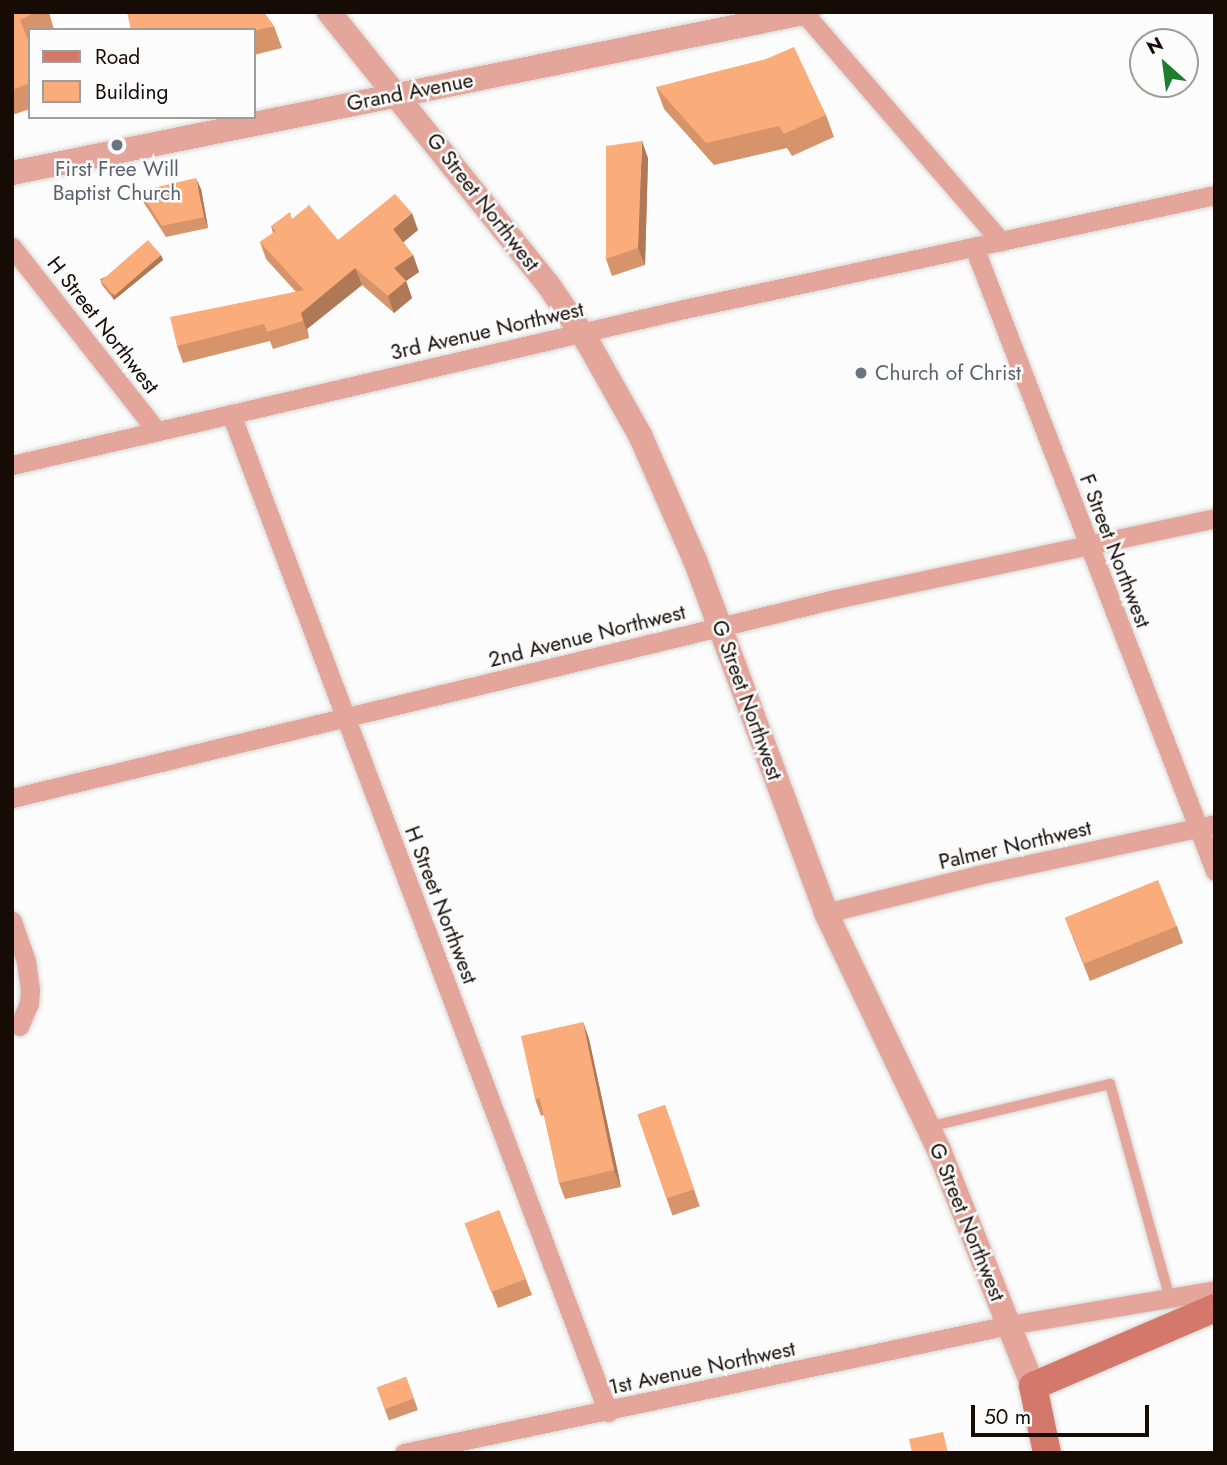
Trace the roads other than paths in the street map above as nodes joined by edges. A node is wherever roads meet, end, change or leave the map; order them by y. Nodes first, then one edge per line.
1 (329, 12) edge
2 (805, 12) edge
3 (397, 94) junction
4 (12, 173) edge
5 (1215, 195) edge
6 (1001, 241) junction
7 (12, 247) edge
8 (974, 247) junction
9 (581, 333) junction
10 (231, 414) junction
11 (157, 431) junction
12 (12, 464) edge
13 (1215, 518) edge
14 (1088, 545) junction
15 (720, 627) junction
16 (346, 718) junction
17 (12, 798) edge
18 (1206, 826) edge
19 (1215, 871) edge
20 (826, 914) junction
21 (12, 921) edge
22 (19, 1026) dead end
23 (928, 1127) junction
24 (1215, 1290) edge
25 (1169, 1296) junction
26 (1215, 1308) edge
27 (1009, 1325) junction
28 (1033, 1386) junction
29 (608, 1412) junction
30 (404, 1453) edge
31 (1047, 1453) edge

1 - 3 street, G Street Northwest
2 - 3 street, Grand Avenue
2 - 6 street
3 - 4 street, Grand Avenue
3 - 9 street, G Street Northwest
5 - 6 street
6 - 8 street, 3rd Avenue Northwest
7 - 11 street, H Street Northwest
8 - 9 street, 3rd Avenue Northwest
8 - 14 street, F Street Northwest
9 - 10 street, 3rd Avenue Northwest
9 - 15 street, G Street Northwest
10 - 11 street, 3rd Avenue Northwest
10 - 16 street, H Street Northwest
11 - 12 street, 3rd Avenue Northwest
13 - 14 street, 2nd Avenue Northwest
14 - 15 street, 2nd Avenue Northwest
14 - 18 street, F Street Northwest
15 - 16 street, 2nd Avenue Northwest
15 - 20 street, G Street Northwest
16 - 17 street, 2nd Avenue Northwest
16 - 29 street, H Street Northwest
18 - 19 street, F Street Northwest
18 - 20 street, Palmer Northwest
20 - 23 street, G Street Northwest
21 - 22 street
23 - 25 lane
23 - 27 street, G Street Northwest
24 - 25 street, 1st Avenue Northwest
25 - 27 street, 1st Avenue Northwest
26 - 28 main road
27 - 28 street, G Street Northwest
27 - 29 street, 1st Avenue Northwest
28 - 31 main road, G Street Northwest
29 - 30 street, 1st Avenue Northwest

